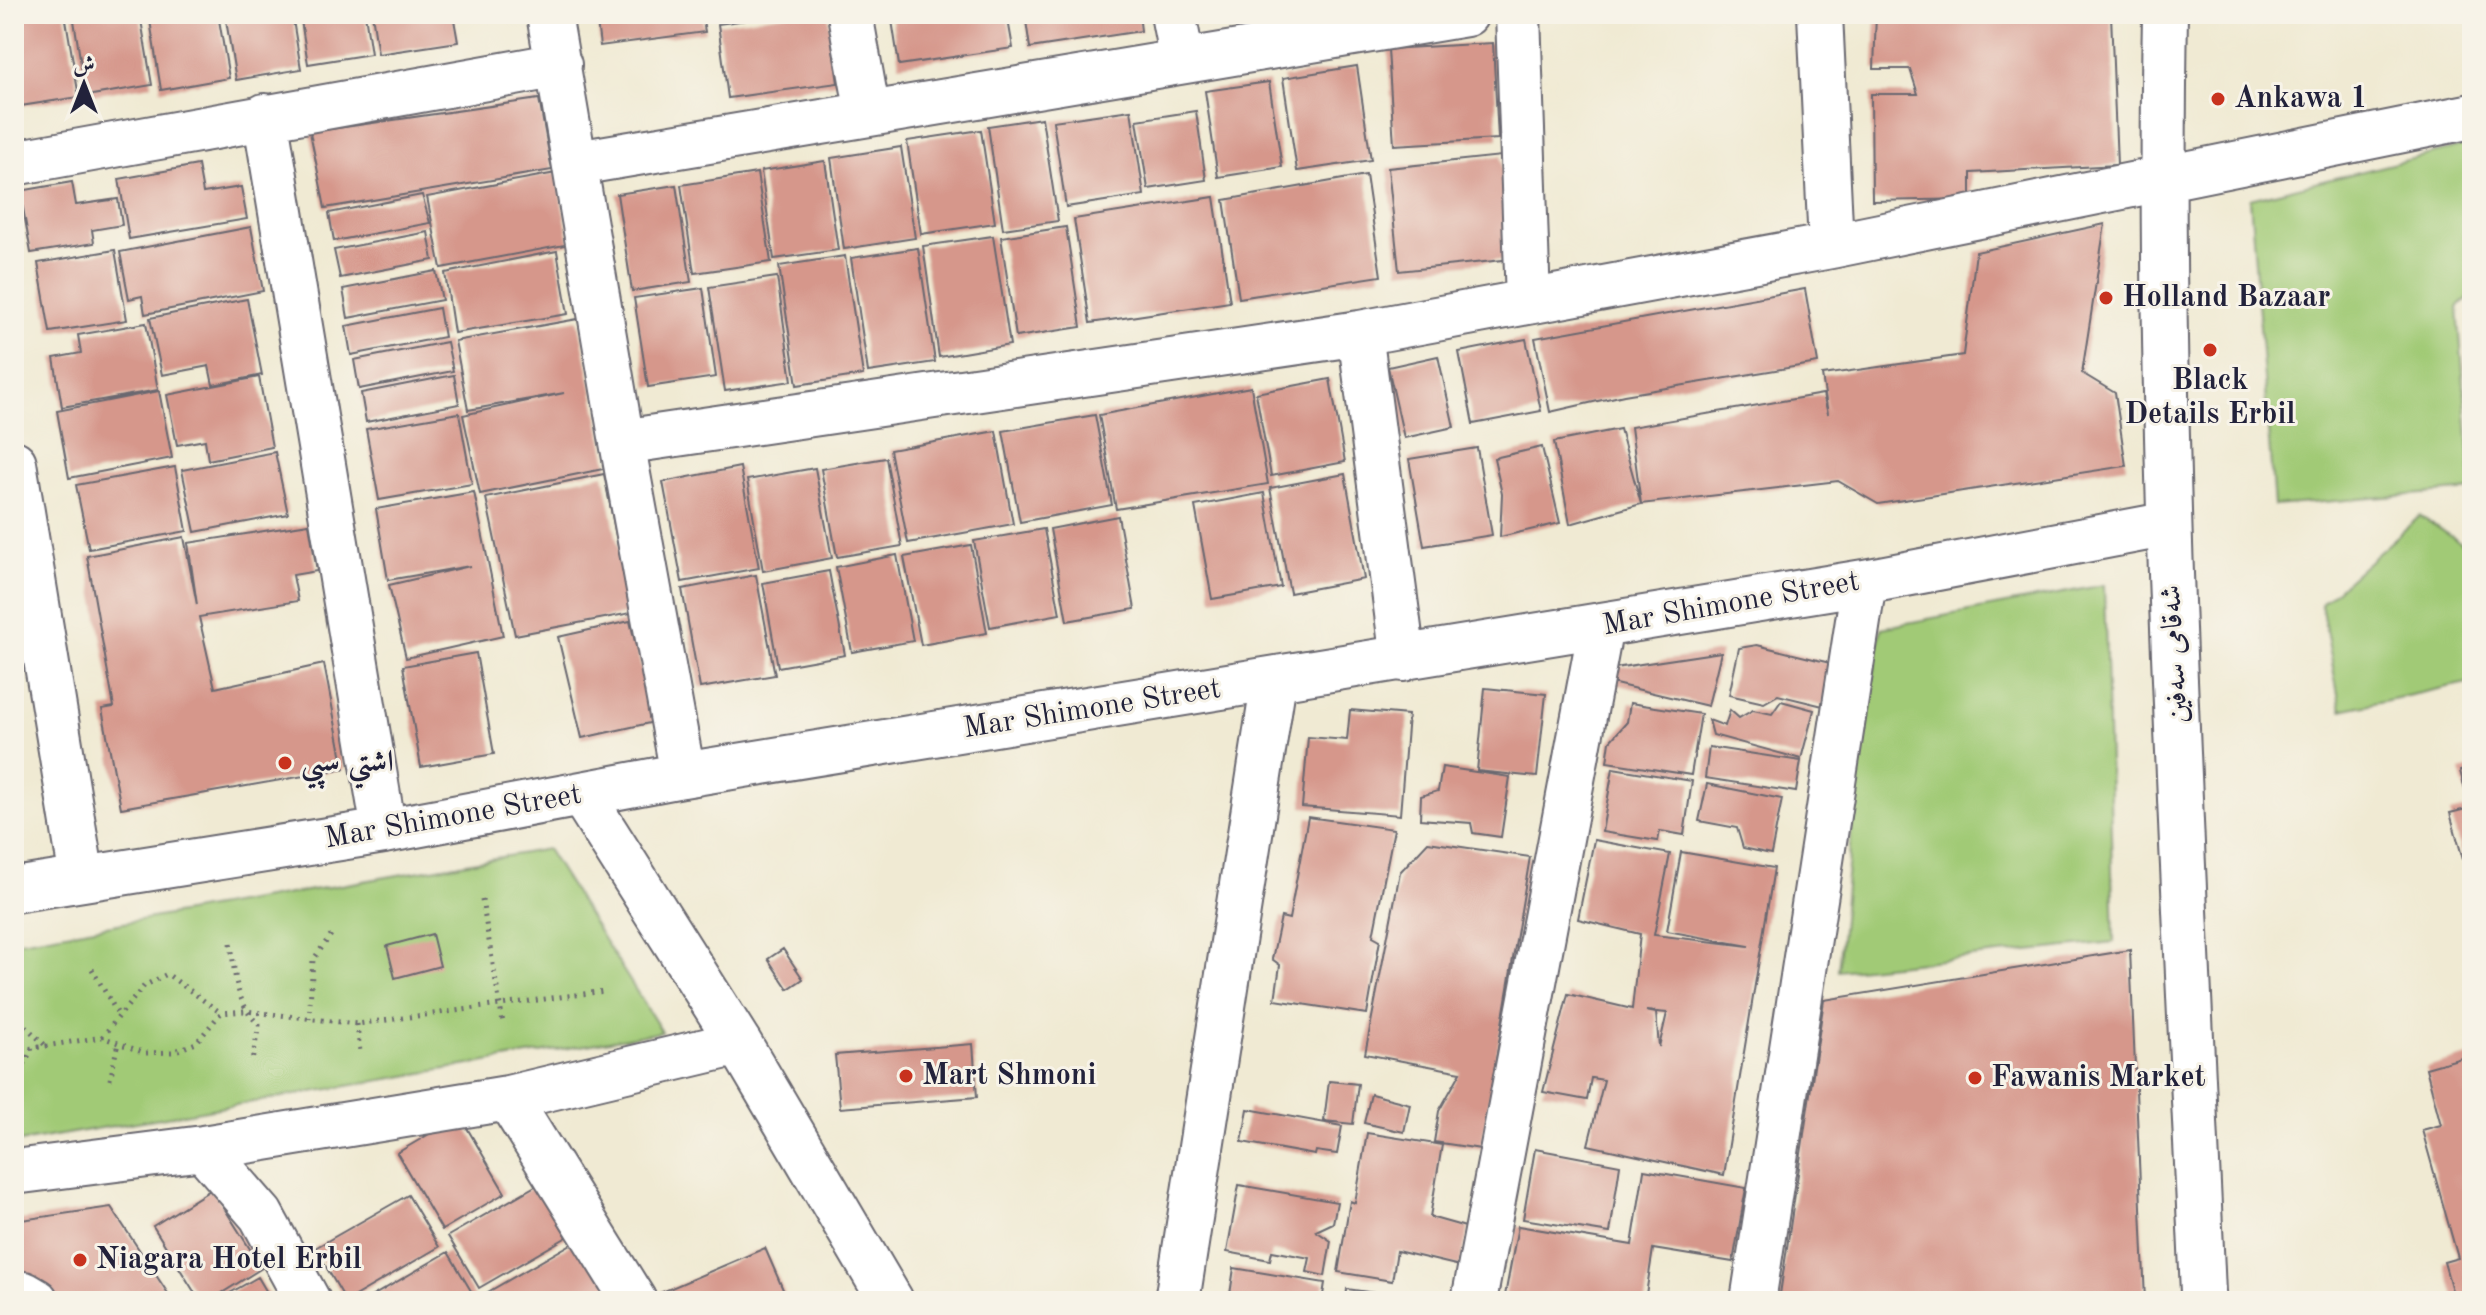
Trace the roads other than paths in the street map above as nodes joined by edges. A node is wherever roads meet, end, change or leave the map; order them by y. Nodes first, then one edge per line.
1 (549, 14) edge
2 (850, 14) edge
3 (1173, 14) edge
4 (1466, 14) edge
5 (1518, 14) edge
6 (1820, 14) edge
7 (2165, 14) edge
8 (1182, 60) junction
9 (559, 65) junction
10 (868, 114) junction
11 (265, 116) junction
12 (2472, 116) edge
13 (14, 163) edge
14 (577, 163) junction
15 (2162, 180) junction
16 (1831, 246) junction
17 (1528, 302) junction
18 (1360, 333) junction
19 (622, 442) junction
20 (14, 463) edge
21 (2169, 524) junction
22 (1864, 582) junction
23 (1601, 626) junction
24 (1403, 659) junction
25 (1274, 680) junction
26 (683, 775) junction
27 (582, 795) junction
28 (384, 831) junction
29 (82, 879) junction
30 (14, 890) edge
31 (739, 1043) junction
32 (508, 1098) junction
33 (203, 1148) junction
34 (14, 1172) edge
35 (14, 1295) edge
36 (2204, 1298) edge
37 (36, 1301) edge
38 (308, 1301) edge
39 (634, 1301) edge
40 (891, 1301) edge
41 (1177, 1301) edge
42 (1474, 1301) edge
43 (1753, 1301) edge

1 - 9 street
2 - 10 street
3 - 8 street
4 - 8 street
5 - 17 street
6 - 16 street
7 - 15 street, شەقامی سەفین
8 - 10 street
9 - 11 street
9 - 14 street
10 - 14 street
11 - 13 street
11 - 28 street
12 - 15 street
14 - 19 street
15 - 16 street
15 - 21 street, شەقامی سەفین
16 - 17 street
17 - 18 street
18 - 19 street
18 - 24 street
19 - 26 street
20 - 29 street
21 - 22 street, Mar Shimone Street
21 - 36 street, شەقامی سەفین
22 - 23 street, Mar Shimone Street
22 - 43 street
23 - 24 street, Mar Shimone Street
23 - 42 street
24 - 25 street, Mar Shimone Street
25 - 26 street, Mar Shimone Street
25 - 41 street
26 - 27 street, Mar Shimone Street
27 - 28 street, Mar Shimone Street
27 - 31 street
28 - 29 street, Mar Shimone Street
29 - 30 street, Mar Shimone Street
31 - 32 street
31 - 40 street
32 - 33 street
32 - 39 street
33 - 34 street
33 - 38 street
35 - 37 street

